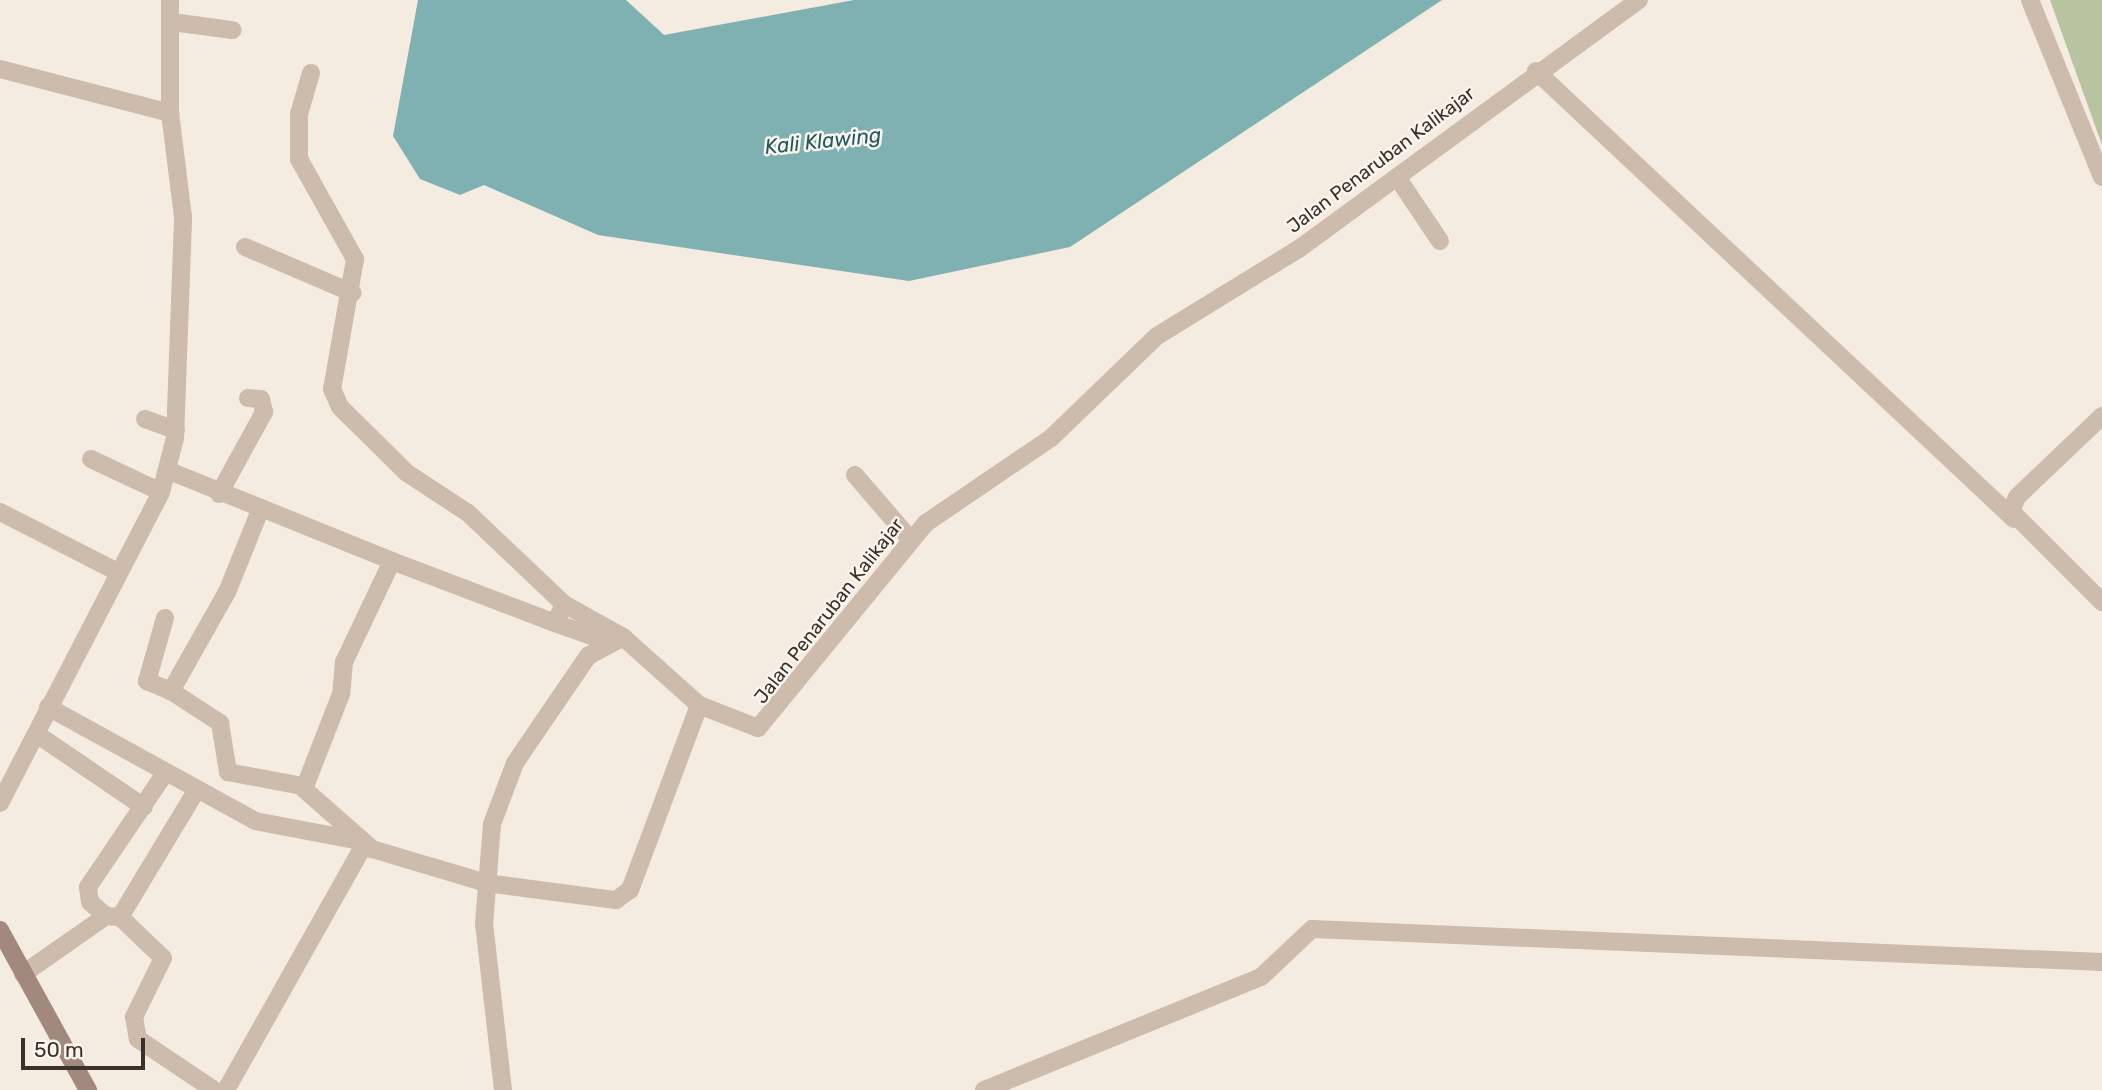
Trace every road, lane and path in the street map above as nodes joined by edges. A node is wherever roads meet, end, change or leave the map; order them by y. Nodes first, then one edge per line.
1 (170, 0) edge
2 (1639, 0) edge
3 (2031, 0) edge
4 (172, 22) junction
5 (232, 30) dead end
6 (0, 69) edge
7 (1536, 71) junction
8 (311, 73) dead end
9 (170, 113) junction
10 (1397, 177) junction
11 (2102, 177) edge
12 (1440, 241) dead end
13 (245, 247) dead end
14 (354, 293) junction
15 (248, 398) dead end
16 (2102, 416) edge
17 (145, 419) dead end
18 (176, 430) junction
19 (91, 459) dead end
20 (167, 470) junction
21 (855, 475) dead end
22 (161, 492) junction
23 (219, 494) junction
24 (261, 508) junction
25 (0, 512) edge
26 (2014, 519) junction
27 (910, 538) junction
28 (392, 561) junction
29 (116, 571) junction
30 (2102, 601) edge
31 (564, 604) junction
32 (165, 618) dead end
33 (555, 624) junction
34 (615, 639) junction
35 (171, 691) junction
36 (699, 705) junction
37 (48, 707) junction
38 (38, 735) junction
39 (166, 772) junction
40 (302, 786) junction
41 (196, 791) junction
42 (0, 803) edge
43 (144, 807) junction
44 (363, 843) junction
45 (486, 883) junction
46 (113, 916) junction
47 (0, 930) edge
48 (2102, 962) edge
49 (23, 974) junction
50 (88, 1090) edge
51 (214, 1090) edge
52 (226, 1090) edge
53 (503, 1090) edge
54 (984, 1090) edge

1 - 4 street
2 - 7 street, Jalan Penaruban Kalikajar
3 - 11 street
4 - 5 street
4 - 9 street
6 - 9 street
7 - 10 street, Jalan Penaruban Kalikajar
7 - 26 street
8 - 14 street
9 - 18 street
10 - 12 street
10 - 27 street, Jalan Penaruban Kalikajar
13 - 14 street
14 - 31 street
15 - 23 street
16 - 26 street
17 - 18 street
18 - 20 street
19 - 22 street
20 - 22 street
20 - 23 street
21 - 27 street
22 - 29 street
23 - 24 street
24 - 28 street
24 - 35 street
25 - 29 street
26 - 30 street
27 - 36 street, Jalan Penaruban Kalikajar
28 - 33 street
28 - 40 street
29 - 37 street
31 - 33 street
31 - 34 street
32 - 35 street
33 - 34 street
34 - 36 street, Jalan Penaruban Kalikajar
34 - 45 street
35 - 40 street
36 - 45 street
37 - 38 street
37 - 39 street
38 - 42 street
38 - 43 street
39 - 41 street
39 - 43 street
40 - 44 street
41 - 44 street
41 - 46 street
43 - 46 street
44 - 45 street
44 - 52 street
45 - 53 street
46 - 49 street
46 - 51 street
47 - 49 main road
48 - 54 street
49 - 50 main road

